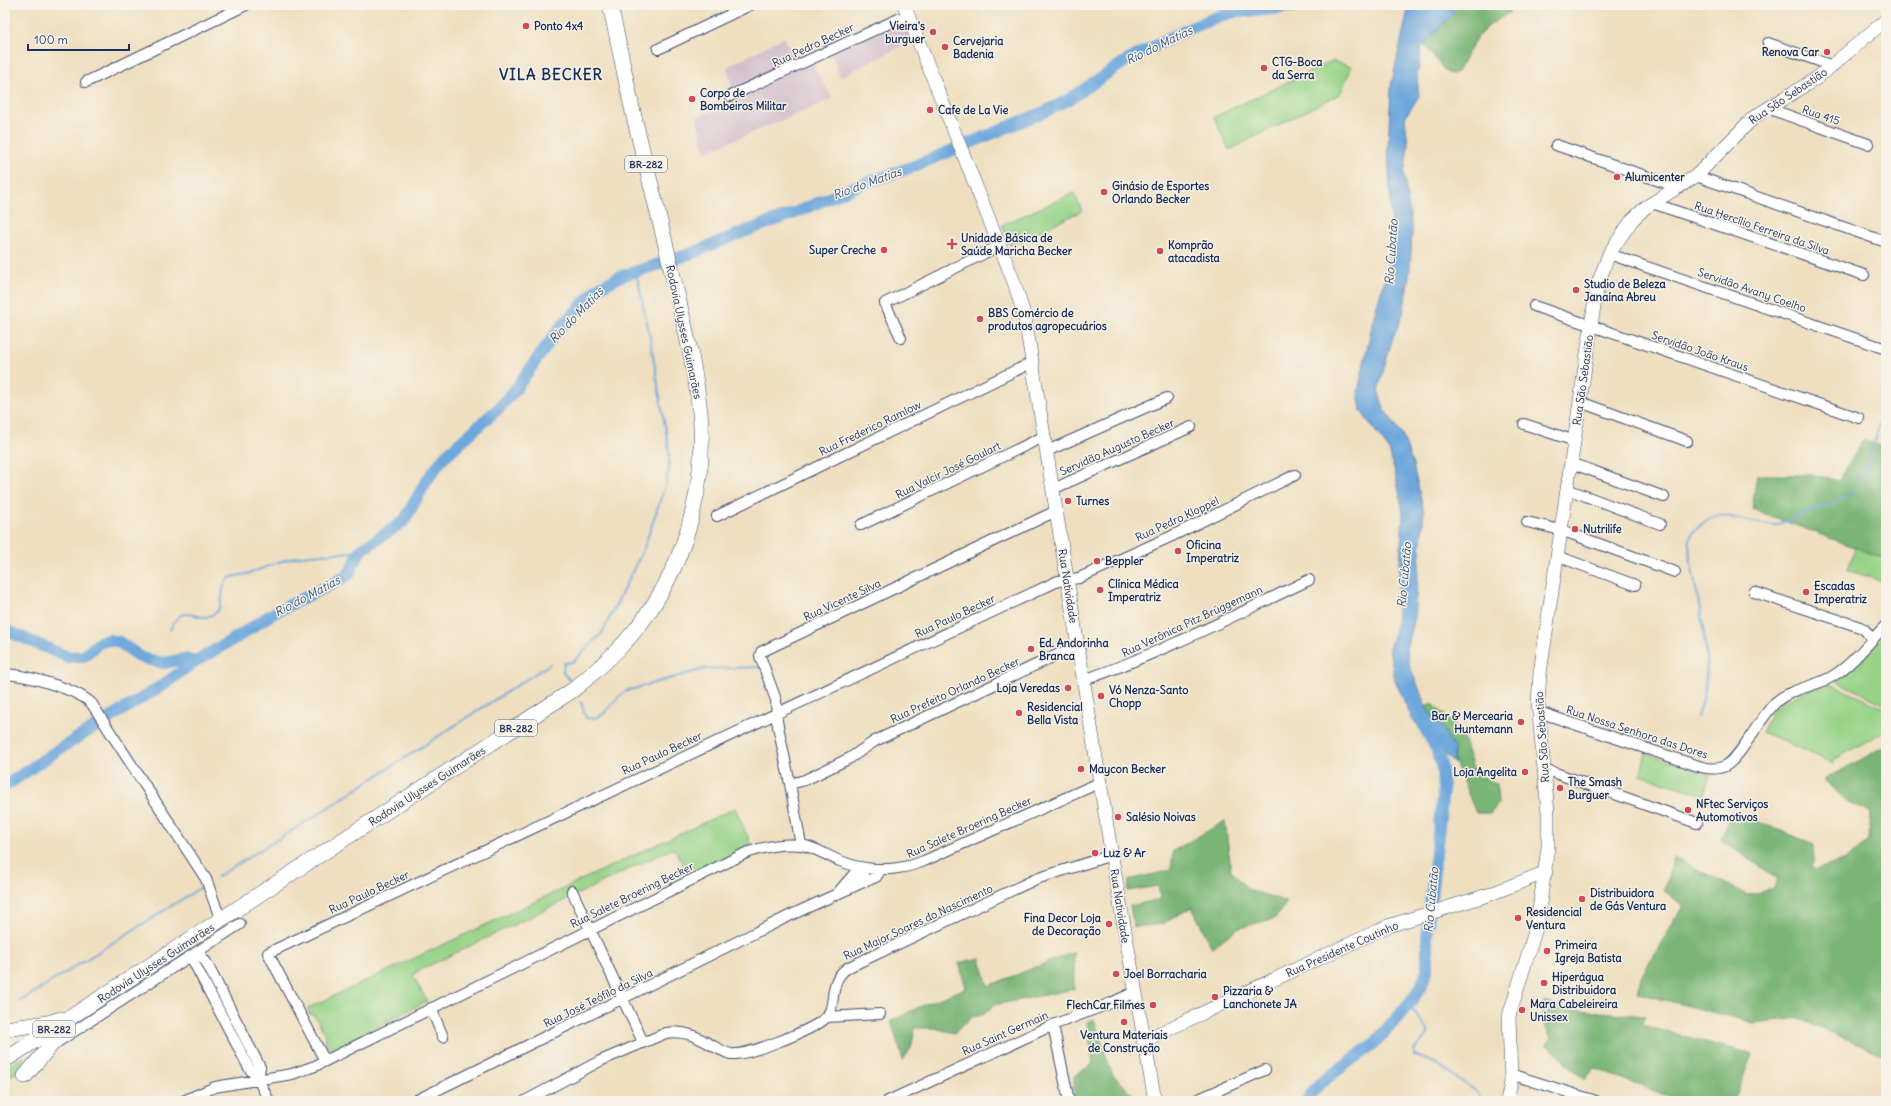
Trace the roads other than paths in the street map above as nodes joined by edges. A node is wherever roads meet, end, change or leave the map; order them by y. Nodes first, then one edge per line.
1 (246, 5) edge
2 (610, 5) edge
3 (750, 5) edge
4 (906, 10) edge
5 (1886, 20) edge
6 (1768, 42) dead end
7 (658, 49) dead end
8 (1833, 66) junction
9 (86, 82) dead end
10 (730, 96) dead end
11 (1767, 108) junction
12 (1868, 144) dead end
13 (1556, 145) dead end
14 (1696, 176) junction
15 (1680, 188) junction
16 (1652, 203) junction
17 (1886, 242) edge
18 (999, 246) junction
19 (1610, 254) junction
20 (1864, 275) dead end
21 (1534, 306) dead end
22 (1590, 326) junction
23 (901, 338) dead end
24 (1886, 350) edge
25 (1033, 362) junction
26 (1167, 398) dead end
27 (1580, 402) junction
28 (1859, 418) dead end
29 (1524, 424) dead end
30 (1191, 427) dead end
31 (1045, 436) junction
32 (1575, 440) junction
33 (1687, 441) dead end
34 (1047, 451) junction
35 (1571, 463) junction
36 (1295, 475) dead end
37 (1053, 489) junction
38 (1567, 489) junction
39 (1664, 497) dead end
40 (1056, 511) junction
41 (717, 516) dead end
42 (1527, 522) dead end
43 (1660, 524) dead end
44 (861, 526) dead end
45 (1561, 530) junction
46 (1557, 556) junction
47 (1675, 572) dead end
48 (1067, 580) junction
49 (1309, 580) dead end
50 (1635, 585) dead end
51 (1754, 592) dead end
52 (1886, 625) edge
53 (1872, 639) junction
54 (1078, 645) junction
55 (5, 674) edge
56 (1084, 680) junction
57 (777, 712) junction
58 (1539, 712) junction
59 (1544, 769) junction
60 (1100, 782) junction
61 (790, 784) junction
62 (1697, 823) dead end
63 (801, 845) junction
64 (1112, 855) junction
65 (841, 862) junction
66 (860, 867) junction
67 (880, 870) junction
68 (1546, 872) junction
69 (859, 884) junction
70 (845, 885) junction
71 (572, 891) dead end
72 (836, 894) junction
73 (221, 921) junction
74 (240, 924) dead end
75 (589, 929) junction
76 (214, 942) junction
77 (194, 955) junction
78 (206, 962) junction
79 (176, 967) junction
80 (197, 970) junction
81 (1135, 992) junction
82 (622, 999) junction
83 (431, 1008) junction
84 (81, 1012) junction
85 (880, 1014) dead end
86 (827, 1017) junction
87 (1053, 1025) junction
88 (5, 1029) edge
89 (443, 1037) dead end
90 (1143, 1041) junction
91 (643, 1042) junction
92 (51, 1046) junction
93 (5, 1060) edge
94 (325, 1061) junction
95 (1265, 1070) dead end
96 (1510, 1074) junction
97 (25, 1076) dead end
98 (258, 1079) junction
99 (1151, 1082) junction
100 (183, 1101) edge
101 (269, 1101) edge
102 (415, 1101) edge
103 (525, 1101) edge
104 (888, 1101) edge
105 (1069, 1101) edge
106 (1148, 1101) edge
107 (1155, 1101) edge
108 (1194, 1101) edge
109 (1508, 1101) edge
110 (1596, 1101) edge

1 - 9 street
2 - 73 highway, Rodovia Ulysses Guimarães / BR-282
3 - 7 street
4 - 10 street, Rua Pedro Becker
4 - 18 main road, Rua Natividade
5 - 8 main road, Rua São Sebastião
6 - 8 street
8 - 11 main road, Rua São Sebastião
11 - 12 street, Rua 415
11 - 14 main road, Rua São Sebastião
13 - 15 street
14 - 15 main road, Rua São Sebastião
14 - 17 street
15 - 16 main road, Rua São Sebastião
16 - 19 main road, Rua São Sebastião
16 - 20 street, Rua Hercílio Ferreira da Silva
18 - 23 street
18 - 25 main road, Rua Natividade
19 - 22 main road, Rua São Sebastião
19 - 24 street, Servidão Avany Coelho
21 - 22 street, Servidão João Kraus
22 - 27 main road, Rua São Sebastião
22 - 28 street, Servidão João Kraus
25 - 31 main road, Rua Natividade
25 - 41 street, Rua Frederico Ramlow
26 - 34 street
27 - 32 main road, Rua São Sebastião
27 - 33 street
29 - 32 street
30 - 37 street, Servidão Augusto Becker
31 - 34 main road, Rua Natividade
31 - 44 street, Rua Valcir José Goulart
32 - 35 main road, Rua São Sebastião
34 - 37 main road, Rua Natividade
35 - 38 main road, Rua São Sebastião
35 - 39 street
36 - 48 street, Rua Pedro Kloppel
37 - 40 main road, Rua Natividade
38 - 43 street
38 - 45 main road, Rua São Sebastião
40 - 48 main road, Rua Natividade
40 - 57 street, Rua Vicente Silva
42 - 45 street
45 - 46 main road, Rua São Sebastião
45 - 47 street
46 - 50 street
46 - 58 main road, Rua São Sebastião
48 - 54 main road, Rua Natividade
48 - 57 street, Rua Paulo Becker
49 - 56 street, Rua Verônica Pitz Brüggemann
51 - 53 street
52 - 53 street, Rua Nossa Senhora das Dores
53 - 58 street, Rua Nossa Senhora das Dores
54 - 56 main road, Rua Natividade
54 - 61 street, Rua Prefeito Orlando Becker
55 - 73 street
56 - 60 main road, Rua Natividade
57 - 61 street, Rua Vicente Silva
57 - 94 street, Rua Paulo Becker
58 - 59 main road, Rua São Sebastião
59 - 62 street
59 - 68 main road, Rua São Sebastião
60 - 64 main road, Rua Natividade
60 - 67 street, Rua Salete Broering Becker
61 - 63 street, Rua Vicente Silva
63 - 65 street, Rua Salete Broering Becker
63 - 75 street, Rua Salete Broering Becker
64 - 81 main road, Rua Natividade
64 - 86 street, Rua Major Soares do Nascimento
65 - 66 street, Rua Salete Broering Becker
65 - 70 street
66 - 67 street, Rua Salete Broering Becker
66 - 69 street
66 - 70 street
67 - 69 street, Rua José Teófilo da Silva
68 - 90 main road, Rua Presidente Coutinho
68 - 96 main road, Rua São Sebastião
69 - 72 street, Rua José Teófilo da Silva
70 - 72 street
71 - 75 street
72 - 82 street, Rua José Teófilo da Silva
73 - 84 highway, Rodovia Ulysses Guimarães / BR-282
74 - 76 street
75 - 82 street
75 - 83 street, Rua Salete Broering Becker
76 - 77 street
76 - 78 street
77 - 78 street
77 - 79 street
77 - 80 street
78 - 98 street
79 - 80 street
79 - 92 street
80 - 98 street
81 - 87 street, Rua Saint Germain
81 - 90 main road, Rua Natividade
82 - 91 street
82 - 102 street, Rua José Teófilo da Silva
83 - 89 street
83 - 94 street, Rua Salete Broering Becker
84 - 88 highway
84 - 92 highway
84 - 93 highway, Rodovia Ulysses Guimarães / BR-282
85 - 86 street
86 - 91 street
87 - 104 street, Rua Saint Germain
87 - 105 street
90 - 99 main road, Rua Natividade
91 - 103 street
92 - 97 highway
94 - 98 street, Rua Salete Broering Becker
95 - 108 street
96 - 109 main road, Rua São Sebastião
96 - 110 street
98 - 100 street, Rua Salete Broering Becker
98 - 101 street
99 - 106 street
99 - 107 main road, Rua Natividade

